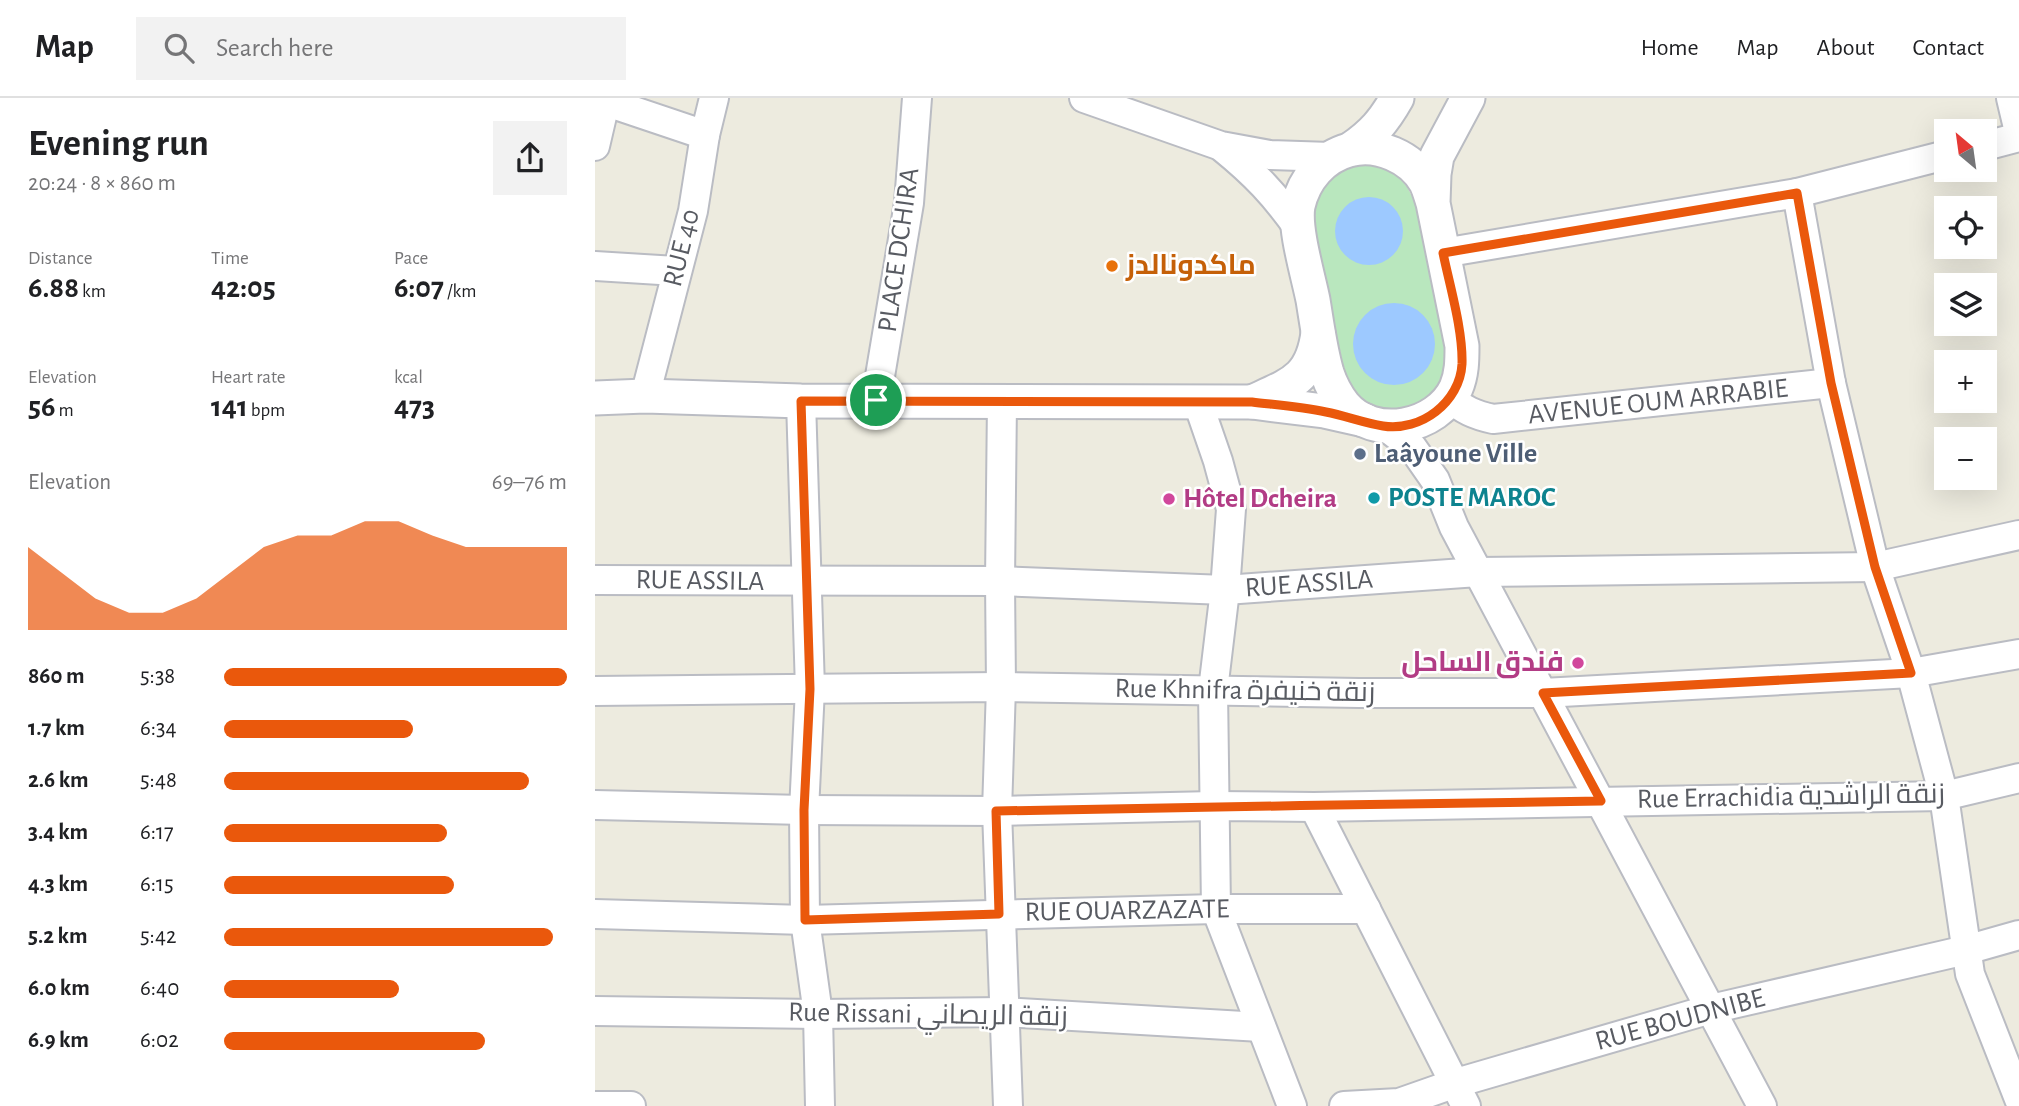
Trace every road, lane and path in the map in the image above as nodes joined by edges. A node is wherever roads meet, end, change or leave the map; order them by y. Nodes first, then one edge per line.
1 (714, 98) edge
2 (918, 98) edge
3 (1084, 98) edge
4 (1397, 98) edge
5 (1468, 98) edge
6 (2011, 98) edge
7 (600, 100) edge
8 (705, 135) junction
9 (2019, 135) edge
10 (1997, 142) edge
11 (595, 146) edge
12 (1221, 146) junction
13 (1341, 153) junction
14 (1934, 158) edge
15 (1797, 193) junction
16 (1433, 203) junction
17 (1299, 229) junction
18 (1443, 253) junction
19 (595, 267) edge
20 (676, 271) junction
21 (1318, 329) junction
22 (1831, 383) junction
23 (645, 396) junction
24 (595, 398) edge
25 (876, 400) junction
26 (801, 401) junction
27 (1002, 401) junction
28 (1252, 402) junction
29 (1198, 403) junction
30 (1442, 405) junction
31 (1375, 423) junction
32 (1435, 480) junction
33 (2019, 536) edge
34 (1875, 567) junction
35 (1478, 572) junction
36 (595, 580) edge
37 (1000, 581) junction
38 (806, 582) junction
39 (1225, 590) junction
40 (2019, 654) edge
41 (1911, 673) junction
42 (1001, 688) junction
43 (810, 689) junction
44 (1213, 690) junction
45 (595, 691) edge
46 (1543, 693) junction
47 (2019, 778) edge
48 (1944, 796) junction
49 (1601, 801) junction
50 (595, 805) edge
51 (1213, 806) junction
52 (1314, 807) junction
53 (804, 810) junction
54 (996, 811) junction
55 (1216, 909) junction
56 (1366, 909) junction
57 (595, 914) edge
58 (999, 914) junction
59 (805, 920) junction
60 (2019, 935) edge
61 (1966, 950) junction
62 (1711, 1009) junction
63 (595, 1011) edge
64 (1004, 1012) junction
65 (818, 1014) junction
66 (1261, 1027) junction
67 (1461, 1095) edge
68 (2019, 1099) edge
69 (595, 1105) edge
70 (1398, 1105) edge
71 (631, 1106) edge
72 (820, 1106) edge
73 (1008, 1106) edge
74 (1292, 1106) edge
75 (1343, 1106) edge
76 (1762, 1106) edge

1 - 8 street, RUE 40
2 - 25 street, PLACE DCHIRA
3 - 12 street
4 - 13 street
5 - 16 street
6 - 9 street
7 - 8 street
7 - 11 street
8 - 20 street, RUE 40
9 - 10 street
12 - 13 street
12 - 17 street
13 - 16 street
13 - 17 street
14 - 15 street
15 - 18 street
15 - 22 street
16 - 18 street
17 - 21 street
18 - 30 street
19 - 20 street
20 - 23 street, RUE 40
21 - 28 street
21 - 31 street
22 - 30 street, AVENUE OUM ARRABIE
22 - 34 street
23 - 24 street
23 - 26 street
25 - 26 street
25 - 27 street
26 - 38 street
27 - 29 street
27 - 37 street
28 - 29 street
28 - 31 street
29 - 39 street
30 - 31 street
30 - 32 street
31 - 32 street
32 - 35 street
33 - 34 street, RUE ASSILA
34 - 35 street, RUE ASSILA
34 - 41 street
35 - 39 street, RUE ASSILA
35 - 46 street
36 - 38 street, RUE ASSILA
37 - 38 street, RUE ASSILA
37 - 39 street, RUE ASSILA
37 - 42 street
38 - 43 street
39 - 44 street
40 - 41 street, Rue Khnifra زنقة خنيفرة
41 - 46 street, Rue Khnifra زنقة خنيفرة
41 - 48 street
42 - 43 street, Rue Khnifra زنقة خنيفرة
42 - 44 street, Rue Khnifra زنقة خنيفرة
42 - 54 street
43 - 45 street, Rue Khnifra زنقة خنيفرة
43 - 53 street
44 - 46 street, Rue Khnifra زنقة خنيفرة
44 - 51 street
46 - 49 street
47 - 48 street, Rue Errachidia زنقة الراشدية
48 - 49 street, Rue Errachidia زنقة الراشدية
48 - 61 street
49 - 52 street, Rue Errachidia زنقة الراشدية
49 - 62 street
50 - 53 street, Rue Errachidia زنقة الراشدية
51 - 52 street, Rue Errachidia زنقة الراشدية
51 - 54 street, Rue Errachidia زنقة الراشدية
51 - 55 street
52 - 56 street
53 - 54 street, Rue Errachidia زنقة الراشدية
53 - 59 street
54 - 58 street
55 - 56 street, RUE OUARZAZATE
55 - 58 street, RUE OUARZAZATE
55 - 66 street
56 - 67 street
57 - 59 street, RUE OUARZAZATE
58 - 59 street, RUE OUARZAZATE
58 - 64 street
59 - 65 street
60 - 61 street, RUE BOUDNIBE
61 - 62 street, RUE BOUDNIBE
61 - 68 street
62 - 67 street, RUE BOUDNIBE
62 - 76 street
63 - 65 street, Rue Rissani زنقة الريصاني
64 - 65 street, Rue Rissani زنقة الريصاني
64 - 66 street, Rue Rissani زنقة الريصاني
64 - 73 street
65 - 72 street
66 - 74 street
67 - 70 street, RUE BOUDNIBE
69 - 71 street
70 - 75 street, RUE BOUDNIBE

